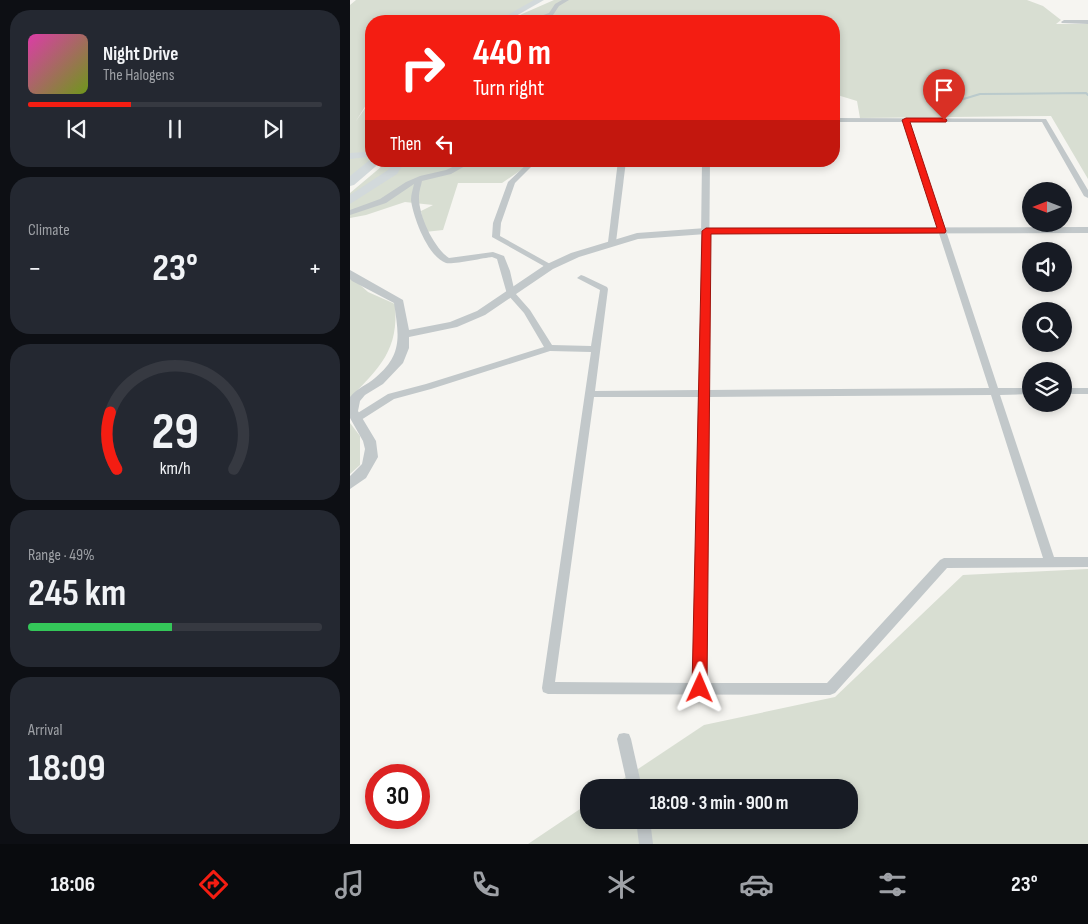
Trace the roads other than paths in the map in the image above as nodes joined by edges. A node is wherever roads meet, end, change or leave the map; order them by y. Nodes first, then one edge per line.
1 (540, 0) edge
2 (566, 0) edge
3 (512, 15) edge
4 (548, 15) edge
5 (1064, 22) dead end
6 (1088, 22) edge
7 (840, 120) edge
8 (906, 120) junction
9 (364, 155) dead end
10 (350, 156) edge
11 (369, 167) edge
12 (396, 167) edge
13 (458, 167) edge
14 (528, 167) edge
15 (621, 167) edge
16 (706, 167) edge
17 (419, 180) junction
18 (350, 182) edge
19 (1088, 196) edge
20 (350, 200) edge
21 (350, 214) edge
22 (1088, 230) edge
23 (706, 231) junction
24 (942, 231) junction
25 (612, 242) junction
26 (549, 268) junction
27 (350, 273) edge
28 (580, 278) dead end
29 (511, 294) junction
30 (404, 335) junction
31 (549, 348) junction
32 (596, 348) junction
33 (1022, 391) edge
34 (1072, 391) edge
35 (1088, 391) edge
36 (704, 392) junction
37 (994, 392) junction
38 (590, 394) junction
39 (357, 418) junction
40 (350, 484) edge
41 (1050, 562) junction
42 (1088, 562) edge
43 (700, 688) junction
44 (624, 739) dead end
45 (633, 779) edge
46 (644, 829) edge
47 (646, 844) edge

1 - 3 main road
2 - 4 street
5 - 6 street
7 - 8 street
8 - 19 street
8 - 24 street
9 - 10 main road
11 - 18 main road
12 - 20 main road
13 - 17 street
14 - 26 street
15 - 25 street
16 - 23 street
17 - 21 street
17 - 29 street
22 - 24 street
23 - 24 street
23 - 25 street
23 - 36 street
24 - 37 street
25 - 26 street
26 - 29 street
27 - 30 street
28 - 32 street
29 - 30 street
29 - 31 street
30 - 39 street
31 - 32 street
31 - 39 street
32 - 38 street
33 - 37 street
34 - 35 street
36 - 37 street
36 - 38 street
36 - 43 street
37 - 41 street
38 - 43 street
39 - 40 street
41 - 42 street
41 - 43 street
44 - 45 street
46 - 47 street

